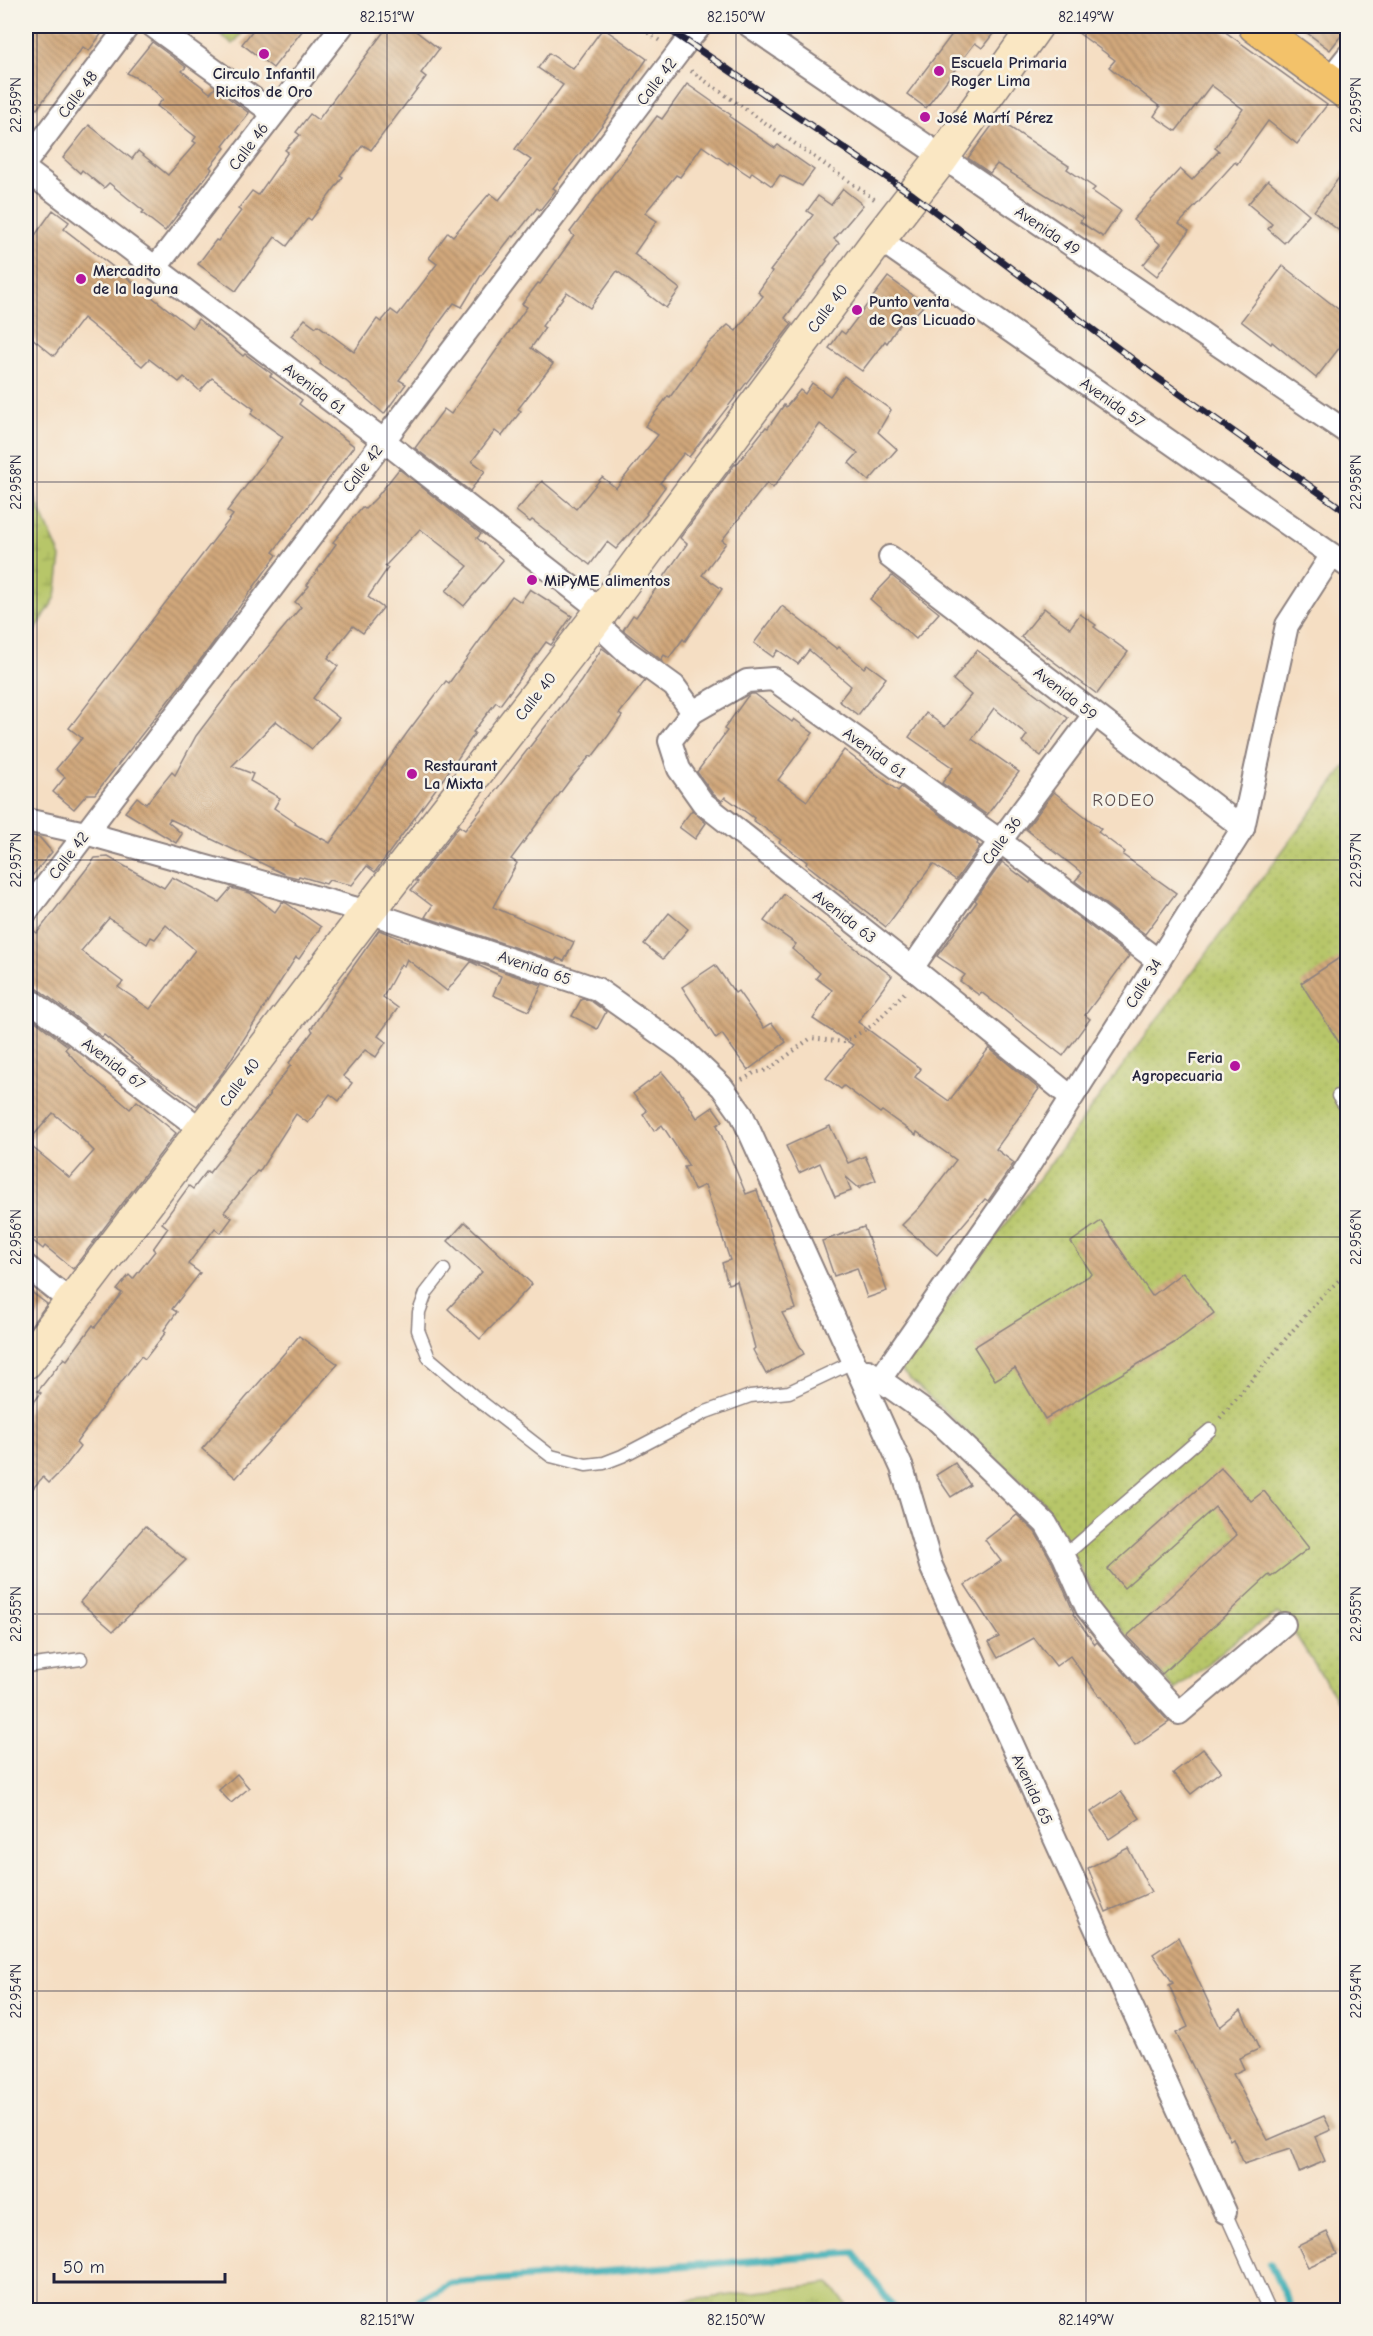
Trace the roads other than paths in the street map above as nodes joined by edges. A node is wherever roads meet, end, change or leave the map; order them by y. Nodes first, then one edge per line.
1 (128, 26) edge
2 (153, 26) edge
3 (342, 26) edge
4 (700, 26) edge
5 (750, 26) edge
6 (1036, 26) edge
7 (1255, 26) edge
8 (1341, 77) edge
9 (273, 113) junction
10 (942, 158) junction
11 (26, 162) edge
12 (26, 170) edge
13 (888, 227) junction
14 (156, 267) junction
15 (1347, 433) edge
16 (383, 440) junction
17 (890, 557) dead end
18 (1340, 561) edge
19 (598, 616) junction
20 (693, 712) junction
21 (1094, 716) junction
22 (26, 820) edge
23 (1243, 828) junction
24 (85, 833) junction
25 (1000, 841) junction
26 (26, 912) edge
27 (368, 912) junction
28 (1157, 960) junction
29 (917, 972) junction
30 (26, 997) edge
31 (1338, 1096) dead end
32 (1071, 1097) junction
33 (1347, 1110) edge
34 (202, 1130) junction
35 (26, 1266) edge
36 (444, 1270) dead end
37 (71, 1302) junction
38 (855, 1361) junction
39 (26, 1362) edge
40 (880, 1379) junction
41 (1210, 1430) road end
42 (1064, 1556) junction
43 (1284, 1624) dead end
44 (81, 1659) dead end
45 (26, 1666) edge
46 (1225, 2212) joint
47 (1269, 2310) edge

1 - 11 street, Calle 48
2 - 9 street
3 - 9 street, Calle 46
4 - 16 street, Calle 42
5 - 10 street, Avenida 49
6 - 10 main road, Calle 40
7 - 8 main road
9 - 14 street, Calle 46
10 - 13 main road, Calle 40
10 - 15 street, Avenida 49
12 - 14 street, Avenida 61
13 - 18 street, Avenida 57
13 - 19 main road, Calle 40
14 - 16 street, Avenida 61
16 - 19 street, Avenida 61
16 - 24 street, Calle 42
17 - 21 street, Avenida 59
18 - 23 street, Calle 34
19 - 20 street, Avenida 61
19 - 27 main road, Calle 40
20 - 25 street, Avenida 61
20 - 29 street, Avenida 63
21 - 23 street, Avenida 59
21 - 25 street, Calle 36
22 - 24 street, Avenida 65
23 - 28 street, Calle 34
24 - 26 street, Calle 42
24 - 27 street, Avenida 65
25 - 28 street, Avenida 61
25 - 29 street, Calle 36
27 - 34 main road, Calle 40
27 - 38 street, Avenida 65
28 - 32 street, Calle 34
29 - 32 street, Avenida 63
30 - 34 street, Avenida 67
31 - 33 lane
32 - 40 street, Calle 34
34 - 37 main road, Calle 40
35 - 37 street
36 - 38 lane
37 - 39 main road, Calle 40
38 - 40 street, Avenida 65
38 - 46 street, Avenida 65
40 - 42 street, Avenida 65
41 - 42 lane
42 - 43 street, Avenida 65
44 - 45 lane
46 - 47 lane

